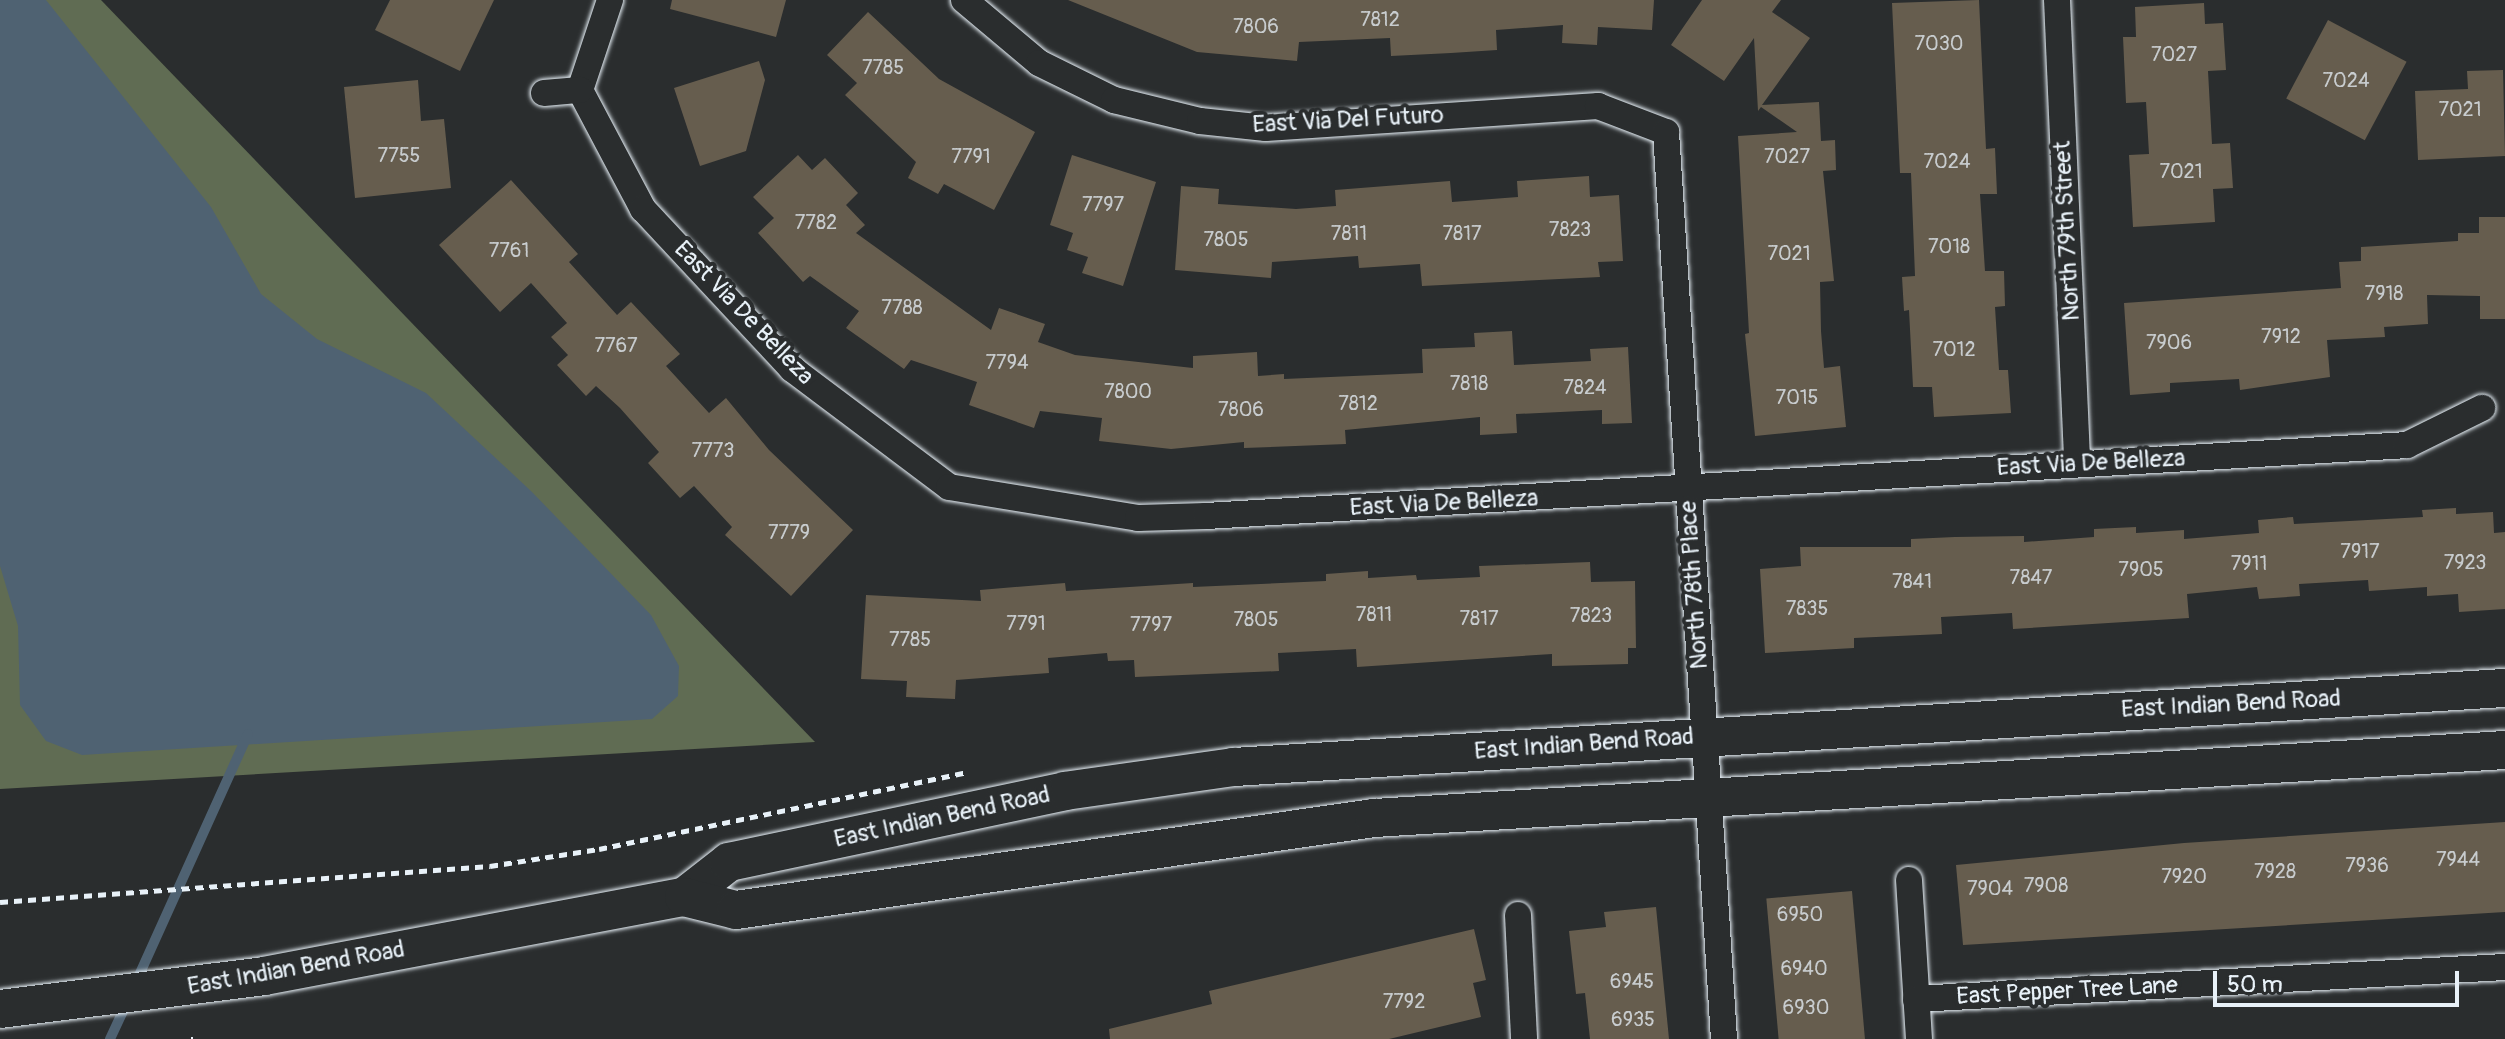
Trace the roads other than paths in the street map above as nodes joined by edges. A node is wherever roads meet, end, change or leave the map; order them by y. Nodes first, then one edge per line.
1 (610, 0) edge
2 (964, 0) edge
3 (2057, 0) edge
4 (580, 90) junction
5 (544, 93) dead end
6 (1666, 132) joint
7 (2482, 408) dead end
8 (2077, 463) junction
9 (1687, 489) junction
10 (2505, 688) edge
11 (1704, 736) junction
12 (2505, 750) edge
13 (1708, 797) junction
14 (1909, 880) dead end
15 (684, 897) junction
16 (1518, 915) dead end
17 (2505, 967) edge
18 (1916, 999) junction
19 (0, 1009) edge
20 (1524, 1039) edge
21 (1724, 1039) edge
22 (1919, 1039) edge

1 - 4 street
2 - 6 street, East Via Del Futuro
3 - 8 street, North 79th Street
4 - 5 street
4 - 9 street, East Via De Belleza
6 - 9 street, North 78th Place
7 - 8 street, East Via De Belleza
8 - 9 street, East Via De Belleza
9 - 11 street, North 78th Place
10 - 11 main road, East Indian Bend Road
11 - 13 street, North 78th Place
11 - 15 main road, East Indian Bend Road
12 - 13 main road, East Indian Bend Road
13 - 15 main road, East Indian Bend Road
13 - 21 street, North 78th Place
14 - 18 street
15 - 19 main road, East Indian Bend Road
16 - 20 street
17 - 18 street, East Pepper Tree Lane
18 - 22 street

